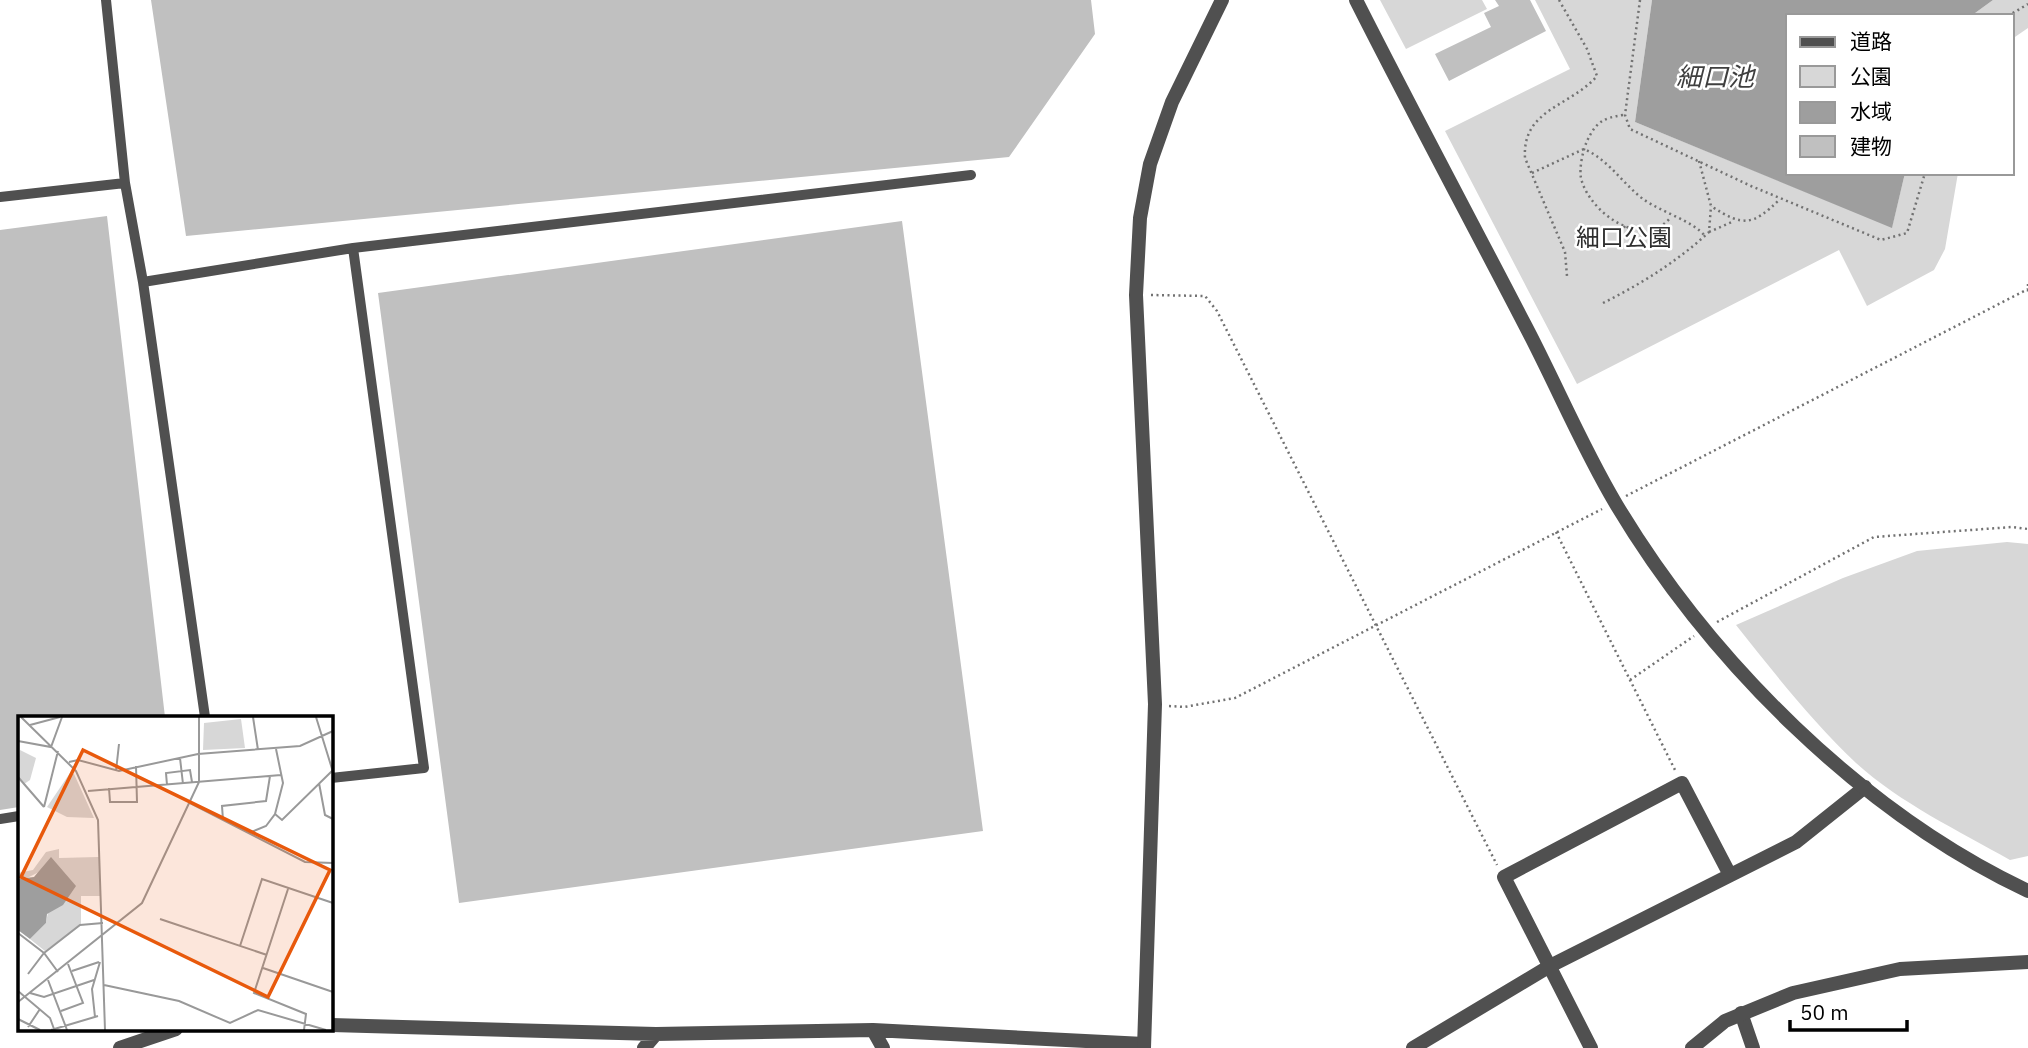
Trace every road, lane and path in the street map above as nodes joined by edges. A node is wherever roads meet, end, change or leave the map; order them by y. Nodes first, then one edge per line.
1 (106, 0) edge
2 (1222, 0) edge
3 (1356, 0) edge
4 (1559, 0) edge
5 (1640, 0) edge
6 (2028, 4) edge
7 (2011, 14) edge
8 (1625, 115) junction
9 (1584, 149) junction
10 (1699, 161) junction
11 (1532, 173) junction
12 (971, 174) dead end
13 (1924, 175) edge
14 (125, 183) junction
15 (0, 197) edge
16 (1780, 199) junction
17 (1711, 206) junction
18 (1671, 217) junction
19 (1734, 221) junction
20 (1625, 226) junction
21 (1709, 232) junction
22 (1705, 236) junction
23 (1618, 237) dead end
24 (352, 248) junction
25 (1567, 276) dead end
26 (143, 282) junction
27 (2028, 284) edge
28 (2028, 290) edge
29 (1136, 295) junction
30 (1603, 303) dead end
31 (1615, 502) junction
32 (2028, 529) edge
33 (1556, 532) junction
34 (1374, 625) junction
35 (1704, 629) junction
36 (1630, 680) junction
37 (1155, 704) junction
38 (205, 716) edge
39 (332, 778) edge
40 (1682, 783) junction
41 (1865, 788) junction
42 (18, 816) edge
43 (0, 819) edge
44 (1730, 875) junction
45 (1504, 877) junction
46 (2028, 891) edge
47 (2028, 962) edge
48 (1549, 966) junction
49 (1741, 1013) junction
50 (332, 1025) edge
51 (173, 1030) edge
52 (873, 1030) junction
53 (656, 1034) junction
54 (1144, 1046) edge
55 (120, 1048) edge
56 (644, 1048) edge
57 (883, 1048) edge
58 (1413, 1048) edge
59 (1591, 1048) edge
60 (1692, 1048) edge
61 (1753, 1048) edge

1 - 14 lane
2 - 29 street
3 - 31 street
4 - 11 path
5 - 8 path
6 - 7 path
8 - 9 path
8 - 10 path
9 - 11 path
9 - 18 path
9 - 20 path
10 - 16 path
10 - 17 path
11 - 25 path
12 - 24 lane
13 - 16 path
14 - 15 lane
14 - 26 lane
16 - 19 path
17 - 19 path
17 - 21 path
18 - 20 path
18 - 22 path
19 - 21 path
20 - 23 path
21 - 22 path
22 - 30 path
24 - 26 lane
24 - 39 lane
26 - 38 lane
27 - 28 path
28 - 31 path
29 - 34 path
29 - 37 street
31 - 33 path
31 - 35 street
32 - 35 path
33 - 34 path
33 - 36 path
34 - 37 path
34 - 45 path
35 - 36 path
35 - 41 street
36 - 40 path
37 - 54 street
40 - 44 street
40 - 45 street
41 - 44 street
41 - 46 street
42 - 43 lane
44 - 48 street
45 - 48 street
47 - 49 street
48 - 58 street
48 - 59 street
49 - 60 street
49 - 61 street
50 - 53 street
51 - 55 street
52 - 53 street
52 - 54 street
52 - 57 street
53 - 56 street

